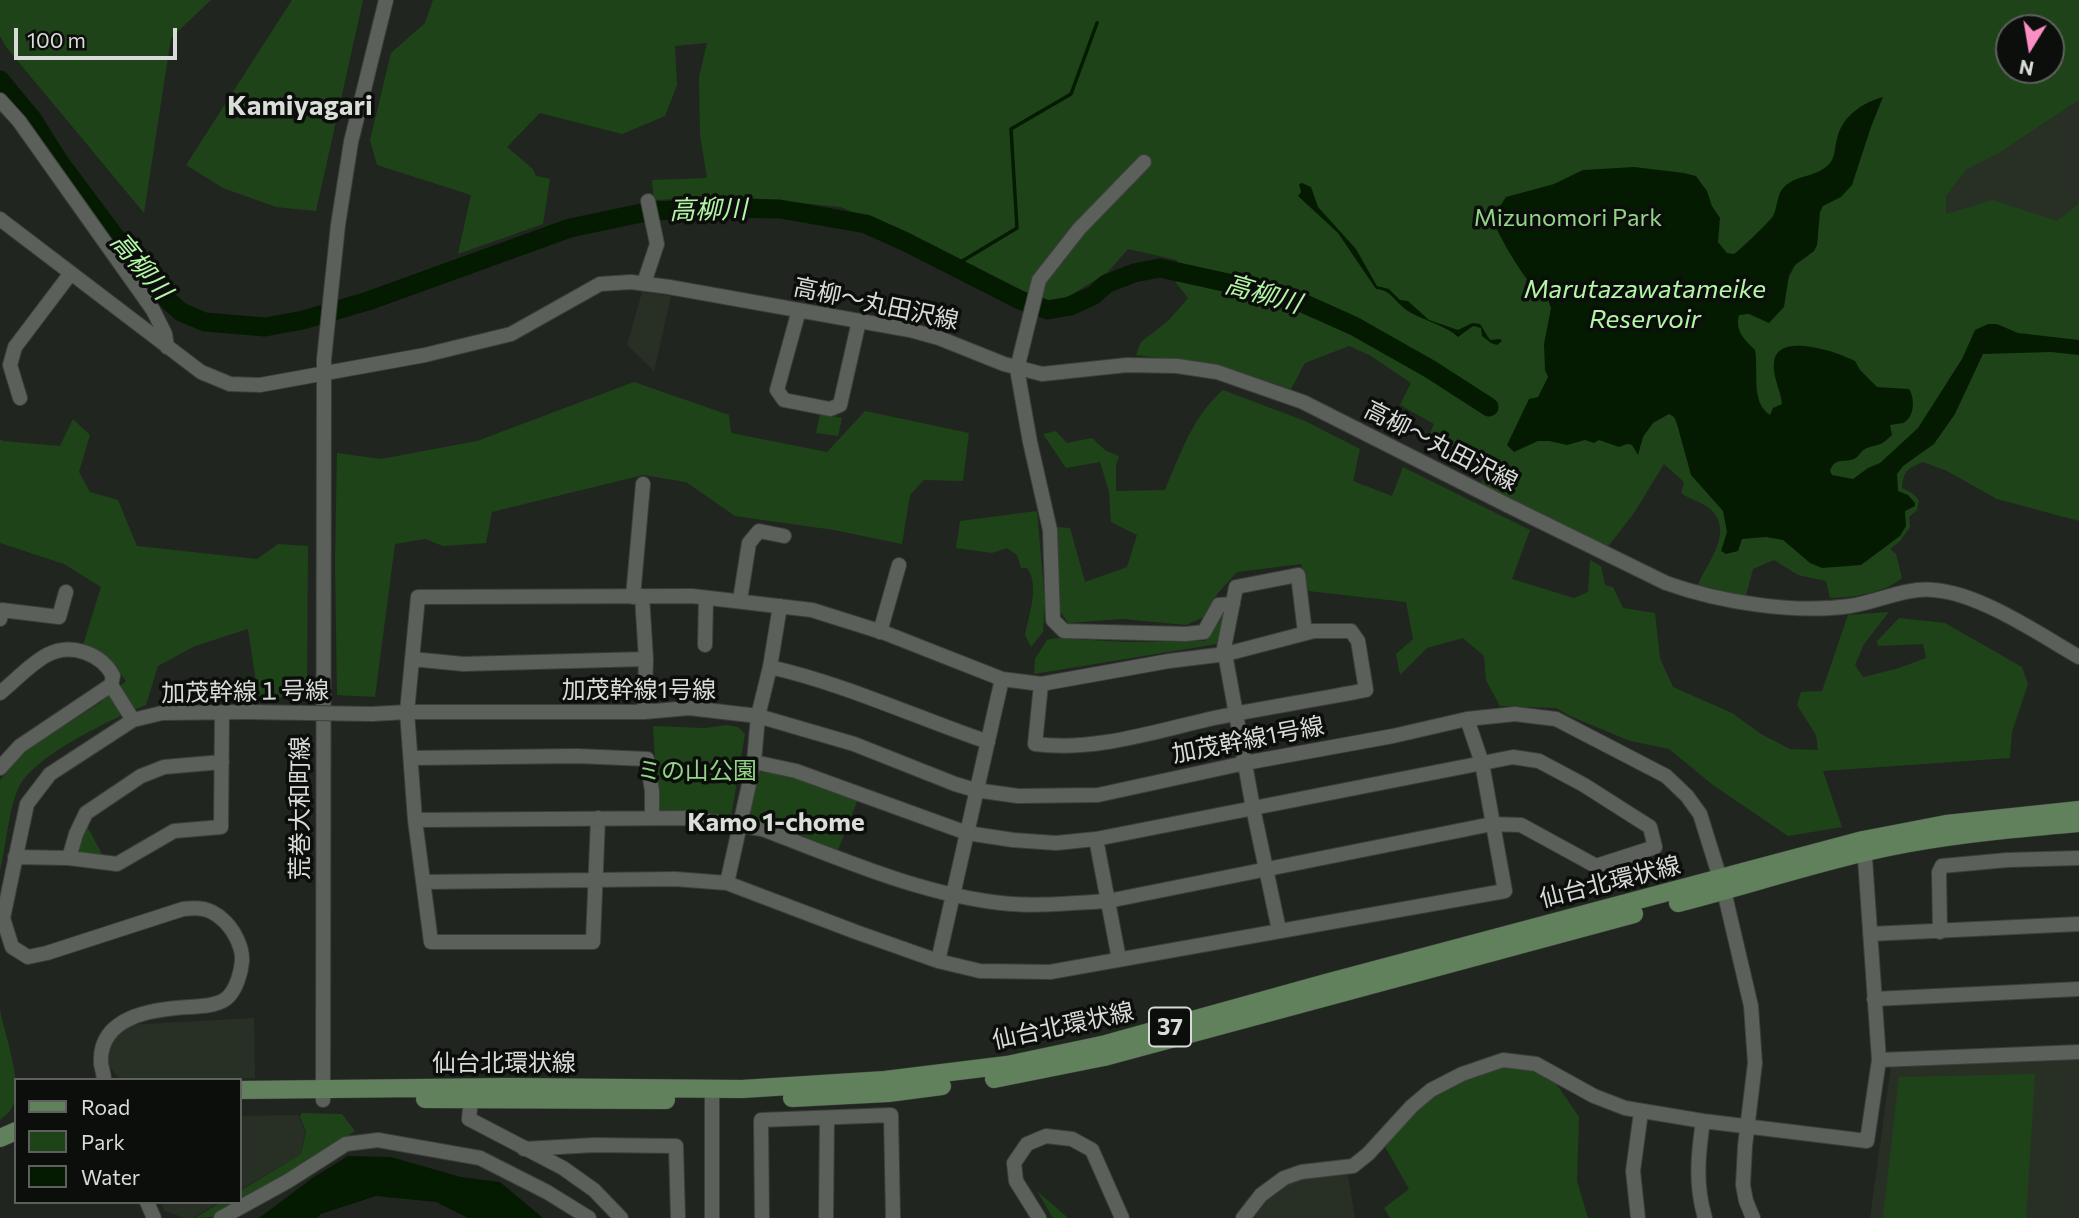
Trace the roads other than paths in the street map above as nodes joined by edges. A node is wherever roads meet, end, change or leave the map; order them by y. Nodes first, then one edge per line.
1 (386, 0) edge
2 (0, 100) edge
3 (1144, 162) dead end
4 (648, 201) dead end
5 (2, 225) edge
6 (71, 273) junction
7 (644, 284) junction
8 (799, 310) junction
9 (859, 321) junction
10 (167, 347) junction
11 (1017, 369) junction
12 (324, 373) junction
13 (20, 398) dead end
14 (643, 484) dead end
15 (784, 536) dead end
16 (899, 565) dead end
17 (66, 592) dead end
18 (637, 596) junction
19 (706, 597) junction
20 (740, 600) junction
21 (1233, 604) junction
22 (780, 606) junction
23 (0, 619) edge
24 (880, 632) junction
25 (1306, 633) junction
26 (705, 645) dead end
27 (1226, 654) junction
28 (2079, 657) edge
29 (412, 659) junction
30 (646, 659) junction
31 (770, 667) junction
32 (1002, 679) junction
33 (1041, 684) junction
34 (111, 685) junction
35 (1, 691) edge
36 (407, 712) junction
37 (644, 712) junction
38 (222, 713) junction
39 (372, 714) joint
40 (1236, 714) junction
41 (758, 716) junction
42 (1466, 719) junction
43 (133, 720) junction
44 (988, 742) junction
45 (411, 758) junction
46 (222, 762) junction
47 (754, 762) junction
48 (1244, 763) junction
49 (1482, 763) junction
50 (0, 768) edge
51 (975, 790) junction
52 (1253, 808) junction
53 (2079, 810) edge
54 (598, 818) junction
55 (652, 818) junction
56 (415, 820) junction
57 (2079, 823) edge
58 (739, 824) junction
59 (1492, 824) junction
60 (967, 833) junction
61 (1096, 839) junction
62 (1865, 847) junction
63 (15, 857) junction
64 (69, 858) junction
65 (2079, 858) edge
66 (1267, 871) junction
67 (594, 881) junction
68 (424, 883) junction
69 (727, 883) junction
70 (1722, 885) junction
71 (954, 895) junction
72 (1108, 901) junction
73 (2079, 924) edge
74 (1279, 930) junction
75 (1940, 932) junction
76 (1870, 934) junction
77 (1119, 959) junction
78 (938, 961) junction
79 (2079, 989) edge
80 (1874, 999) junction
81 (2079, 1052) edge
82 (1879, 1060) junction
83 (104, 1078) edge
84 (242, 1090) edge
85 (322, 1094) junction
86 (712, 1094) junction
87 (471, 1100) junction
88 (242, 1101) edge
89 (1641, 1112) junction
90 (827, 1118) junction
91 (1703, 1121) junction
92 (1747, 1127) junction
93 (524, 1149) junction
94 (221, 1218) edge
95 (589, 1218) edge
96 (621, 1218) edge
97 (678, 1218) edge
98 (712, 1218) edge
99 (762, 1218) edge
100 (826, 1218) edge
101 (893, 1218) edge
102 (1039, 1218) edge
103 (1122, 1218) edge
104 (1243, 1218) edge
105 (1638, 1218) edge
106 (1705, 1218) edge
107 (1753, 1218) edge

1 - 12 street, 荒巻大和町線
2 - 10 street
3 - 11 street
4 - 7 street
5 - 6 street, 高柳～丸田沢線
6 - 10 street, 高柳～丸田沢線
6 - 13 street
7 - 8 street, 高柳～丸田沢線
7 - 12 street, 高柳～丸田沢線
8 - 9 street, 高柳～丸田沢線
8 - 9 street
9 - 11 street, 高柳～丸田沢線
10 - 12 street, 高柳～丸田沢線
11 - 21 street
11 - 28 street, 高柳～丸田沢線
12 - 85 street, 荒巻大和町線
14 - 18 street
15 - 20 street
16 - 24 street
17 - 23 street
18 - 19 street
18 - 29 street
18 - 30 street
19 - 20 street
19 - 26 street
20 - 22 street
21 - 25 street
21 - 27 street
22 - 24 street
22 - 31 street
24 - 32 street
25 - 27 street
25 - 40 street
27 - 33 street
27 - 40 street
29 - 30 street
29 - 36 street
30 - 37 street
31 - 41 street
31 - 44 street
32 - 33 street
32 - 44 street
33 - 40 street
34 - 35 street
34 - 43 street
34 - 50 street
36 - 37 street, 加茂幹線1号線
36 - 39 street, 加茂幹線1号線
36 - 45 street
37 - 41 street, 加茂幹線1号線
38 - 39 street, 加茂幹線１号線, bridge
38 - 43 street, 加茂幹線１号線
38 - 46 street
40 - 48 street
41 - 47 street
41 - 51 street, 加茂幹線1号線
42 - 48 street, 加茂幹線1号線
42 - 49 street
42 - 70 street, 加茂幹線1号線
43 - 63 street, 加茂幹線１号線
44 - 51 street
45 - 55 street
45 - 56 street
46 - 64 street
46 - 64 street
47 - 58 street
47 - 60 street
48 - 51 street, 加茂幹線1号線
48 - 52 street
49 - 52 street
49 - 59 street
49 - 59 street
51 - 60 street
52 - 61 street
52 - 66 street
53 - 62 main road, 仙台北環状線 / 37
54 - 55 street
54 - 56 street
54 - 67 street
55 - 58 street
56 - 68 street
57 - 62 main road, 仙台北環状線 / 37
58 - 69 street
58 - 71 street
59 - 66 street
59 - 74 street
60 - 61 street
60 - 71 street
61 - 72 street
62 - 70 main road, 仙台北環状線 / 37
62 - 76 street
63 - 64 street
63 - 83 street, 加茂幹線１号線
65 - 75 street
66 - 72 street
66 - 74 street
67 - 68 street
67 - 68 street
67 - 69 street
69 - 78 street
70 - 86 main road, 仙台北環状線 / 37
70 - 92 street, 加茂幹線1号線
71 - 72 street
71 - 78 street
72 - 77 street
73 - 75 street
74 - 77 street
75 - 76 street
76 - 80 street
77 - 78 street
79 - 80 street
80 - 82 street
81 - 82 street
82 - 92 street
84 - 85 main road, 仙台北環状線 / 37
85 - 86 main road, 仙台北環状線 / 37
85 - 87 main road, 仙台北環状線 / 37
85 - 88 main road, 仙台北環状線 / 37
86 - 87 main road, 仙台北環状線 / 37
86 - 98 street
87 - 93 street
89 - 91 street
89 - 104 street
89 - 105 street
90 - 99 street
90 - 100 street
90 - 101 street
91 - 92 street
91 - 106 street
92 - 107 street, 加茂幹線1号線
93 - 96 street
93 - 97 street
94 - 95 street
102 - 103 street

